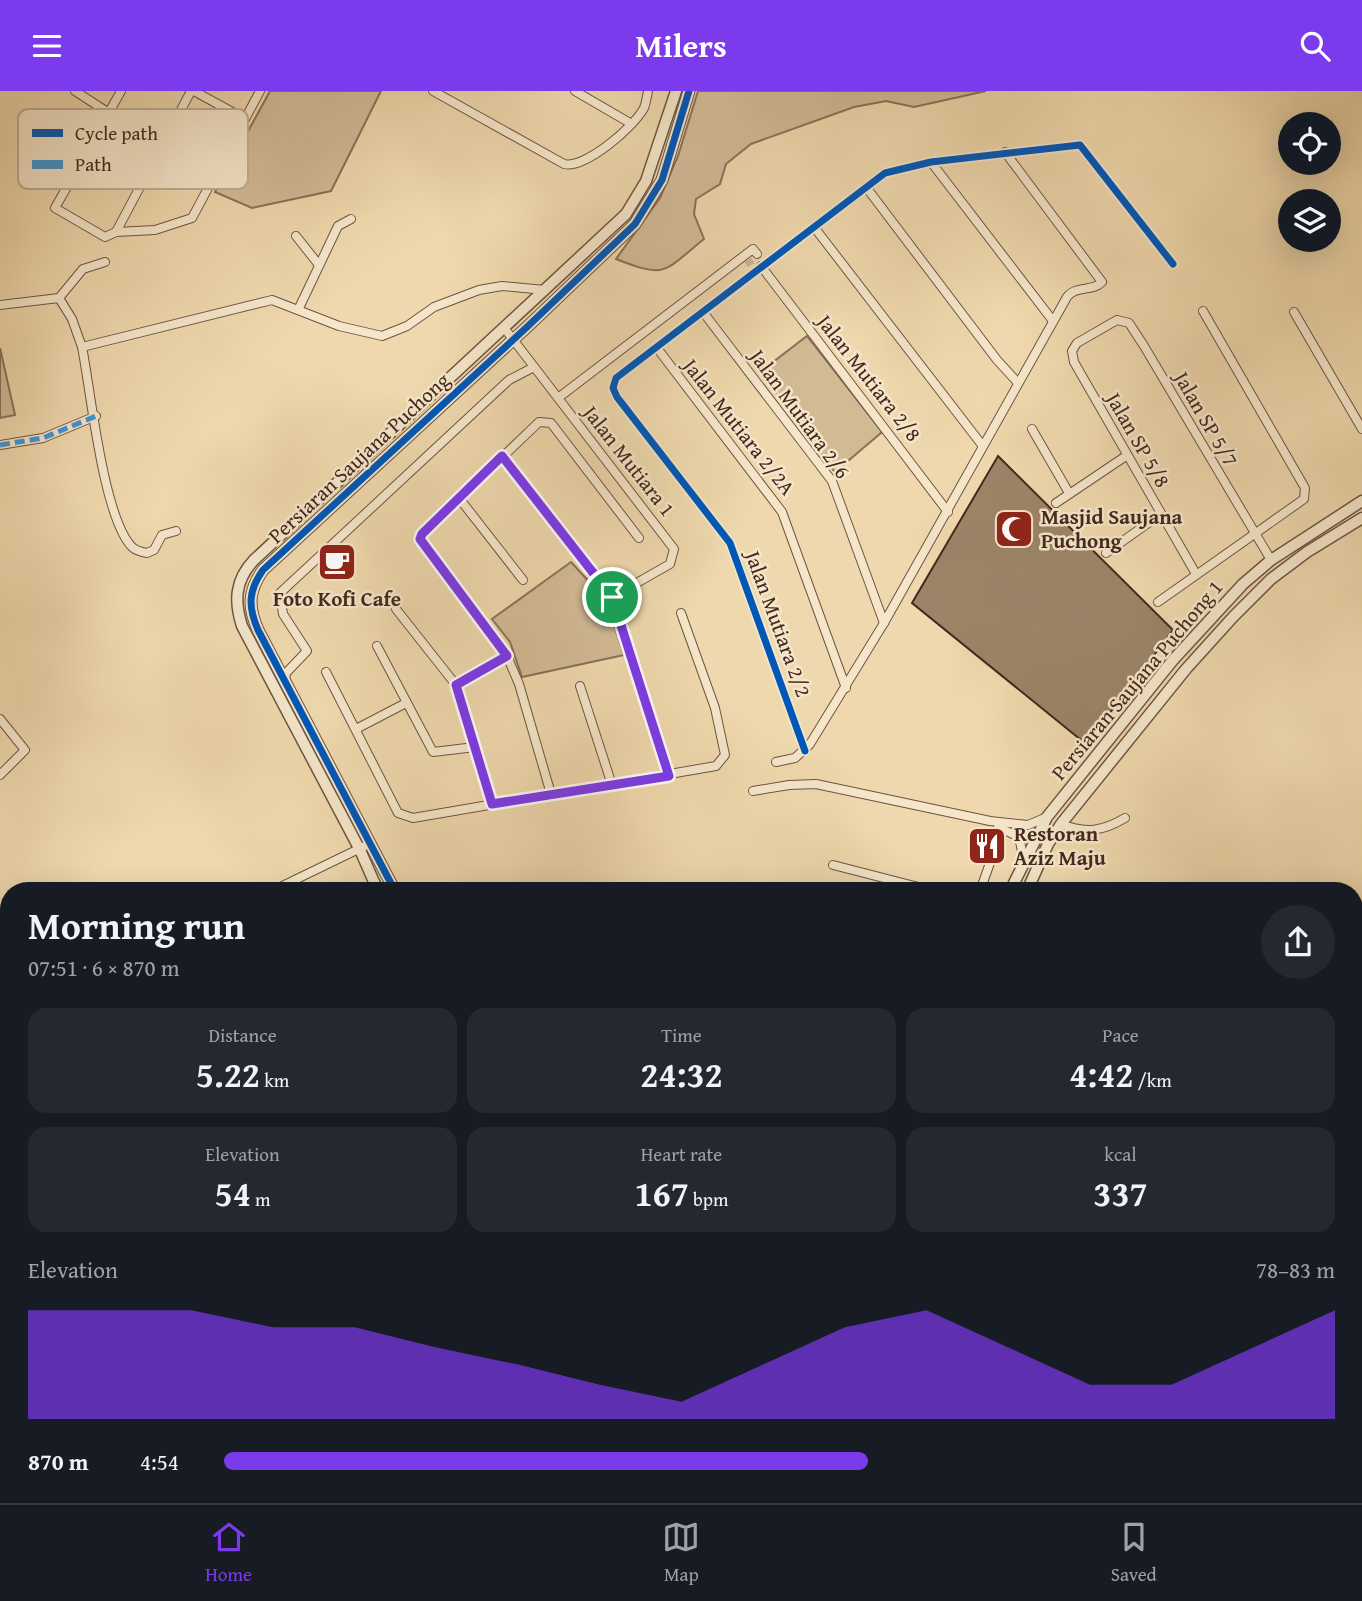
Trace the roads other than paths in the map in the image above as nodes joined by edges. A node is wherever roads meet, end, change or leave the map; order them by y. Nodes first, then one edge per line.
1 (75, 91) edge
2 (121, 91) edge
3 (193, 91) edge
4 (260, 91) edge
5 (575, 91) edge
6 (648, 91) edge
7 (676, 91) edge
8 (690, 91) edge
9 (435, 92) edge
10 (103, 109) edge
11 (111, 109) edge
12 (183, 109) edge
13 (226, 109) edge
14 (248, 112) edge
15 (630, 123) junction
16 (1005, 152) junction
17 (931, 162) junction
18 (866, 187) junction
19 (66, 189) edge
20 (139, 189) edge
21 (207, 189) edge
22 (351, 219) dead end
23 (814, 227) junction
24 (116, 232) junction
25 (296, 236) dead end
26 (753, 261) junction
27 (105, 262) dead end
28 (1173, 264) dead end
29 (319, 265) junction
30 (545, 290) junction
31 (59, 298) junction
32 (0, 305) edge
33 (299, 308) junction
34 (1203, 311) dead end
35 (704, 312) junction
36 (1294, 312) dead end
37 (1053, 321) junction
38 (505, 329) junction
39 (1098, 331) joint
40 (513, 340) junction
41 (82, 347) junction
42 (657, 348) junction
43 (534, 367) junction
44 (1018, 383) junction
45 (558, 398) junction
46 (96, 416) junction
47 (1032, 429) dead end
48 (1362, 429) edge
49 (0, 445) edge
50 (982, 445) junction
51 (502, 456) junction
52 (1126, 456) junction
53 (1069, 493) junction
54 (459, 498) junction
55 (1362, 501) edge
56 (1056, 503) dead end
57 (948, 512) junction
58 (1161, 514) junction
59 (1362, 518) edge
60 (176, 531) dead end
61 (1253, 535) junction
62 (639, 538) dead end
63 (1106, 553) dead end
64 (1271, 560) junction
65 (1196, 574) junction
66 (523, 580) dead end
67 (612, 597) junction
68 (1158, 602) dead end
69 (396, 609) dead end
70 (681, 613) dead end
71 (884, 623) junction
72 (377, 646) dead end
73 (507, 656) junction
74 (273, 658) junction
75 (297, 663) junction
76 (326, 672) dead end
77 (285, 680) junction
78 (456, 685) junction
79 (580, 686) dead end
80 (846, 688) junction
81 (406, 703) junction
82 (0, 719) edge
83 (356, 729) junction
84 (475, 747) junction
85 (805, 751) junction
86 (776, 762) dead end
87 (0, 775) edge
88 (669, 776) junction
89 (612, 785) junction
90 (752, 791) dead end
91 (551, 794) junction
92 (492, 804) junction
93 (1047, 817) junction
94 (1125, 818) dead end
95 (990, 821) junction
96 (1061, 824) junction
97 (1002, 829) junction
98 (371, 843) junction
99 (360, 850) junction
100 (1024, 861) junction
101 (833, 865) dead end
102 (291, 882) edge
103 (374, 882) edge
104 (390, 882) edge
105 (899, 882) edge
106 (982, 882) edge
107 (1014, 882) edge
108 (1031, 882) edge

1 - 10 street
2 - 11 street
3 - 12 street
3 - 13 street
4 - 14 street
5 - 15 street
6 - 15 street
7 - 30 street, Persiaran Saujana Puchong
8 - 40 street, Persiaran Saujana Puchong
9 - 15 street
16 - 17 street
16 - 28 street
16 - 37 street
17 - 18 street
17 - 37 street
18 - 23 street
18 - 44 street
19 - 24 street
20 - 24 street
21 - 24 street
22 - 29 street
23 - 26 street
23 - 50 street
25 - 29 street
26 - 35 street
26 - 45 street
26 - 57 street, Jalan Mutiara 2/8
27 - 31 street
29 - 33 street
30 - 33 street
30 - 38 street, Persiaran Saujana Puchong
31 - 32 street
31 - 41 street
33 - 41 street
34 - 61 street
35 - 42 street
35 - 71 street, Jalan Mutiara 2/6
36 - 48 street
37 - 44 street
38 - 40 street, Jalan Mutiara 1
38 - 99 street, Persiaran Saujana Puchong
39 - 52 street, Jalan SP 5/8
39 - 61 street, Jalan SP 5/7
40 - 43 street, Jalan Mutiara 1
40 - 74 street, Persiaran Saujana Puchong
41 - 46 street
42 - 80 street, Jalan Mutiara 2/2A
42 - 85 street, Jalan Mutiara 2/2
43 - 45 street, Jalan Mutiara 1
43 - 75 street
44 - 50 street
45 - 67 street, Jalan Mutiara 1
46 - 49 street
46 - 60 street
47 - 53 street
50 - 57 street
51 - 54 street
51 - 62 street
51 - 67 street
52 - 53 street
52 - 58 street, Jalan SP 5/8
53 - 56 street
54 - 66 street
54 - 73 street
55 - 64 street, Persiaran Saujana Puchong 1
57 - 71 street
58 - 63 street
58 - 65 street, Jalan SP 5/8
59 - 96 street, Persiaran Saujana Puchong 1
61 - 64 street, Jalan SP 5/7
61 - 65 street
64 - 93 street, Persiaran Saujana Puchong 1
65 - 68 street
67 - 88 street
69 - 78 street
70 - 88 street
71 - 80 street
72 - 81 street
73 - 78 street
73 - 91 street
74 - 75 street
74 - 77 street, Persiaran Saujana Puchong
75 - 77 street
76 - 83 street
77 - 98 street, Persiaran Saujana Puchong
78 - 84 street
79 - 89 street
80 - 85 street
81 - 83 street
81 - 84 street
82 - 87 street
83 - 92 street
84 - 92 street
85 - 86 street
88 - 89 street
89 - 91 street
90 - 95 street
91 - 92 street
93 - 95 street
93 - 100 street, Persiaran Saujana Puchong 1
94 - 96 street
95 - 97 street
96 - 108 street, Persiaran Saujana Puchong 1
97 - 100 street
97 - 106 street
98 - 99 street
98 - 104 street, Persiaran Saujana Puchong
99 - 102 street
99 - 103 street, Persiaran Saujana Puchong
100 - 107 street, Persiaran Saujana Puchong 1
101 - 105 street

